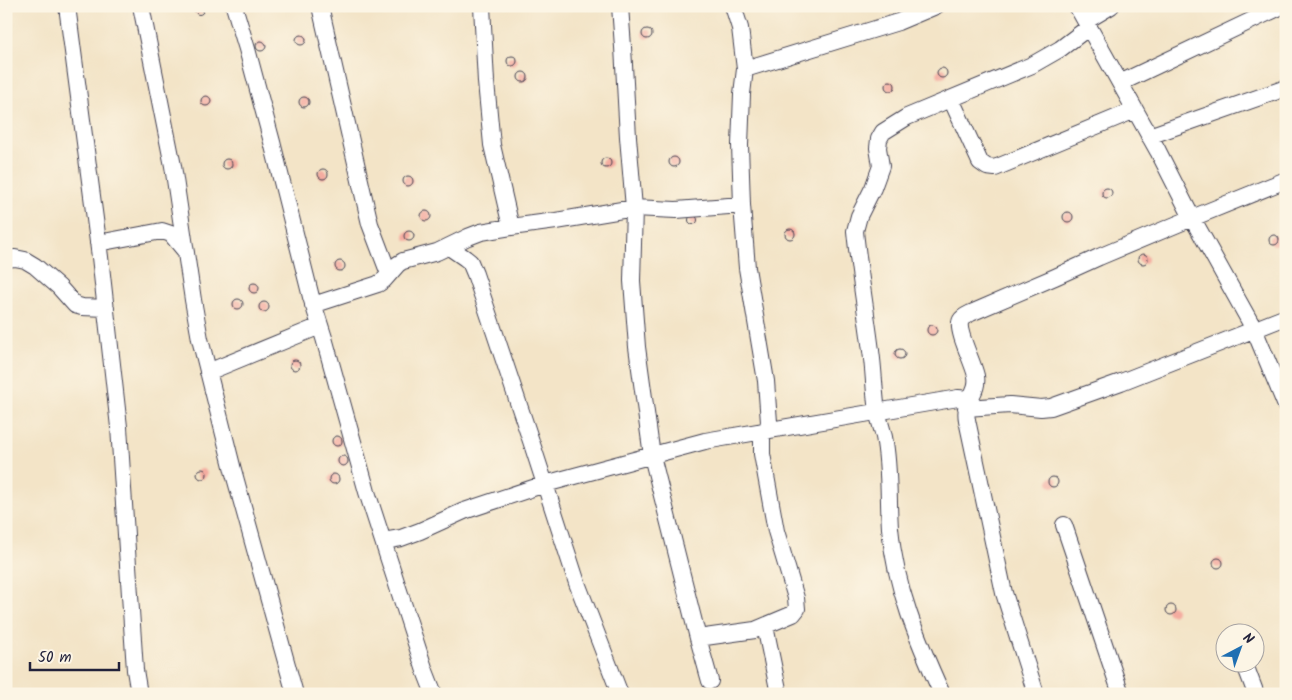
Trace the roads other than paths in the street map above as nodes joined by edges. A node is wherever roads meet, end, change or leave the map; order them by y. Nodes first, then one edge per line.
1 (67, 6) edge
2 (141, 6) edge
3 (234, 6) edge
4 (320, 6) edge
5 (482, 6) edge
6 (620, 6) edge
7 (733, 6) edge
8 (936, 6) edge
9 (1077, 6) edge
10 (1111, 6) edge
11 (1282, 6) edge
12 (1087, 24) junction
13 (745, 69) junction
14 (1120, 83) junction
15 (1286, 88) edge
16 (951, 99) junction
17 (1135, 110) junction
18 (1149, 136) junction
19 (1286, 180) edge
20 (742, 205) junction
21 (634, 208) junction
22 (1192, 218) junction
23 (511, 226) junction
24 (98, 243) junction
25 (449, 247) junction
26 (186, 252) junction
27 (6, 259) edge
28 (390, 274) junction
29 (313, 305) junction
30 (106, 308) junction
31 (1286, 317) edge
32 (320, 326) junction
33 (1254, 329) junction
34 (208, 372) junction
35 (1285, 402) edge
36 (968, 403) junction
37 (878, 412) junction
38 (764, 431) junction
39 (652, 456) junction
40 (545, 484) junction
41 (1064, 524) dead end
42 (383, 541) junction
43 (765, 626) junction
44 (698, 638) junction
45 (1248, 672) edge
46 (710, 681) dead end
47 (139, 694) edge
48 (295, 694) edge
49 (434, 694) edge
50 (620, 694) edge
51 (779, 694) edge
52 (942, 694) edge
53 (1036, 694) edge
54 (1121, 694) edge
55 (1256, 694) edge

1 - 24 street
2 - 26 street
3 - 29 street
4 - 28 street
5 - 23 street
6 - 21 street
7 - 13 street
8 - 13 street
9 - 12 street
10 - 12 street
11 - 14 street
12 - 14 street
12 - 16 street
13 - 20 street
14 - 17 street
15 - 18 street
16 - 17 street
16 - 37 street
17 - 18 street
18 - 22 street
19 - 22 street
20 - 21 street
20 - 38 street
21 - 23 street
21 - 39 street
22 - 33 street
22 - 36 street
23 - 25 street
24 - 26 street
24 - 30 street
25 - 28 street
25 - 40 street
26 - 34 street
27 - 30 street
28 - 29 street
29 - 32 street
30 - 47 street
31 - 33 street
32 - 34 street
32 - 42 street
33 - 35 street
33 - 36 street
34 - 48 street
36 - 37 street
36 - 53 street
37 - 38 street
37 - 52 street
38 - 39 street
38 - 43 street
39 - 40 street
39 - 44 street
40 - 42 street
40 - 50 street
41 - 54 street
42 - 49 street
43 - 44 street
43 - 51 street
44 - 46 street
45 - 55 street

